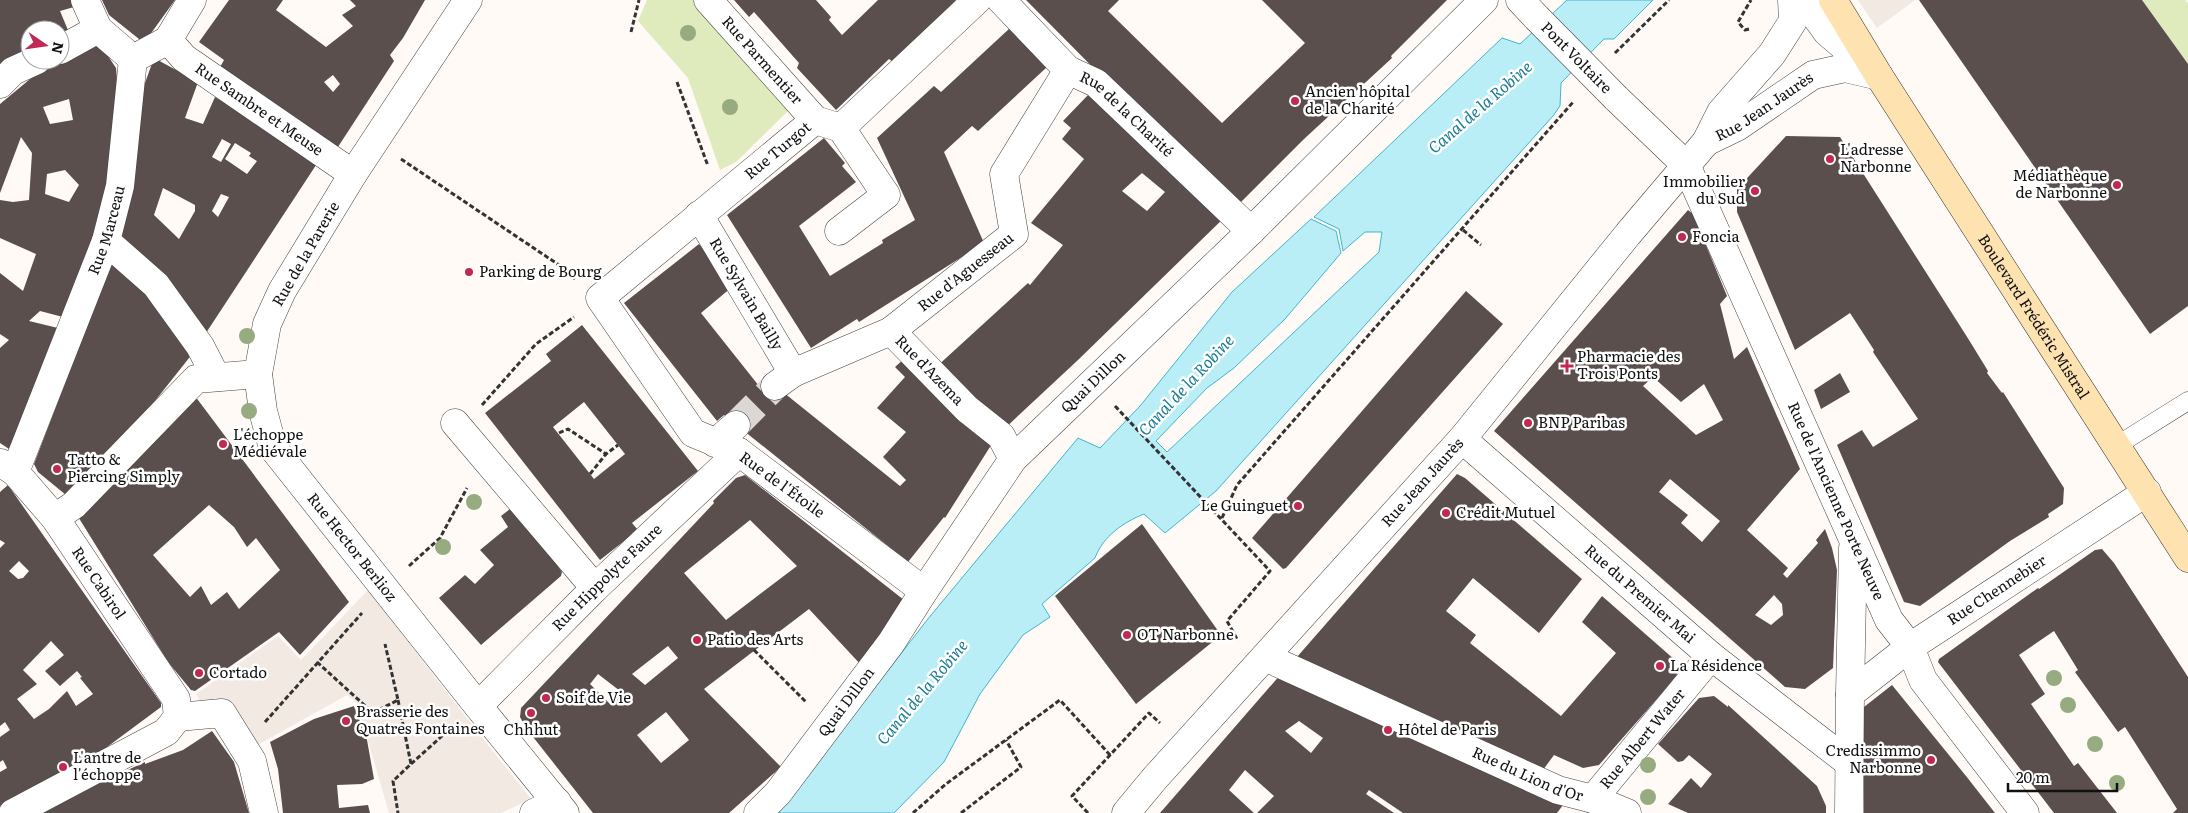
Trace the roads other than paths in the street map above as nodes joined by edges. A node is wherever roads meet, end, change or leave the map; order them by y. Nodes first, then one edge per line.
1 (85, 0) edge
2 (192, 0) edge
3 (468, 0) edge
4 (708, 0) edge
5 (977, 0) edge
6 (1001, 0) edge
7 (1484, 0) edge
8 (1792, 0) edge
9 (1804, 0) edge
10 (1833, 0) edge
11 (1529, 9) edge
12 (98, 29) junction
13 (168, 40) junction
14 (70, 44) edge
15 (134, 59) junction
16 (20, 67) edge
17 (1068, 70) junction
18 (1878, 76) junction
19 (0, 84) edge
20 (828, 124) junction
21 (1706, 142) junction
22 (1686, 165) junction
23 (353, 174) junction
24 (699, 215) junction
25 (839, 231) dead end
26 (1252, 231) junction
27 (106, 242) junction
28 (600, 298) joint
29 (890, 331) junction
30 (258, 374) junction
31 (216, 377) junction
32 (784, 380) joint
33 (2188, 401) edge
34 (736, 425) tunnel mouth
35 (460, 428) road end
36 (1462, 439) junction
37 (2116, 446) junction
38 (727, 448) junction
39 (1013, 460) junction
40 (8, 468) edge
41 (2147, 492) junction
42 (55, 518) junction
43 (1853, 538) junction
44 (2188, 558) edge
45 (595, 588) junction
46 (924, 591) junction
47 (1910, 647) junction
48 (1711, 656) junction
49 (1265, 657) junction
50 (1850, 694) junction
51 (478, 706) junction
52 (178, 717) junction
53 (1848, 762) junction
54 (1587, 806) edge
55 (552, 809) edge
56 (13, 813) edge
57 (264, 813) edge
58 (758, 813) edge
59 (1126, 813) edge
60 (1627, 813) edge
61 (1850, 813) edge
62 (2025, 813) edge

1 - 12 street
2 - 13 street
3 - 23 street, Rue de la Parerie
4 - 20 street, Rue Parmentier
5 - 20 street, Rue Turgot
6 - 17 street, Rue de la Charité
7 - 26 street, Quai Dillon
8 - 21 street, Rue Jean Jaurès
9 - 18 street, Boulevard Frédéric Mistral
10 - 18 main road, Boulevard Frédéric Mistral
11 - 22 street, Pont Voltaire, bridge
12 - 14 street
12 - 15 street
13 - 15 street
13 - 23 street, Rue Sambre et Meuse
15 - 27 street, Rue Marceau
16 - 19 street
17 - 26 street, Rue de la Charité
17 - 29 street, Rue d'Aguesseau
18 - 21 street, Rue Jean Jaurès
18 - 37 main road, Boulevard Frédéric Mistral
20 - 24 street, Rue Turgot
20 - 25 street, Rue Parmentier
21 - 22 street, Rue Jean Jaurès
22 - 36 street, Rue Jean Jaurès
22 - 43 street, Rue de l'Ancienne Porte Neuve
23 - 30 street, Rue de la Parerie
24 - 28 street, Rue Turgot
24 - 32 street, Rue Sylvain Bailly
26 - 39 street, Quai Dillon
27 - 31 street
27 - 40 street, Rue Marceau
28 - 38 street, Rue de l'Étoile
29 - 32 street, Rue d'Azema
29 - 39 street, Rue d'Azema
30 - 31 street
30 - 51 street, Rue Hector Berlioz
31 - 42 street
33 - 37 lane
34 - 38 street
35 - 45 street
36 - 48 street, Rue du Premier Mai
36 - 49 street, Rue Jean Jaurès
37 - 41 main road, Boulevard Frédéric Mistral
38 - 45 street, Rue Hippolyte Faure
38 - 46 street, Rue de l'Étoile
39 - 46 street, Quai Dillon
40 - 42 street, Rue Cabirol
41 - 44 main road, Boulevard Frédéric Mistral
41 - 47 street, Rue Chennebier
42 - 52 street, Rue Cabirol
43 - 47 street, Rue de l'Ancienne Porte Neuve
43 - 50 street
45 - 51 street, Rue Hippolyte Faure
46 - 58 street, Quai Dillon
47 - 50 street, Rue Chennebier
47 - 62 street, Rue de l'Ancienne Porte Neuve
48 - 53 street, Rue du Premier Mai
48 - 54 street, Rue Albert Water
49 - 54 street, Rue du Lion d'Or
49 - 59 street, Rue Jean Jaurès
50 - 53 street
51 - 55 street, Rue Hector Berlioz
52 - 56 street
52 - 57 street
53 - 61 street
54 - 60 street, Rue du Lion d'Or

